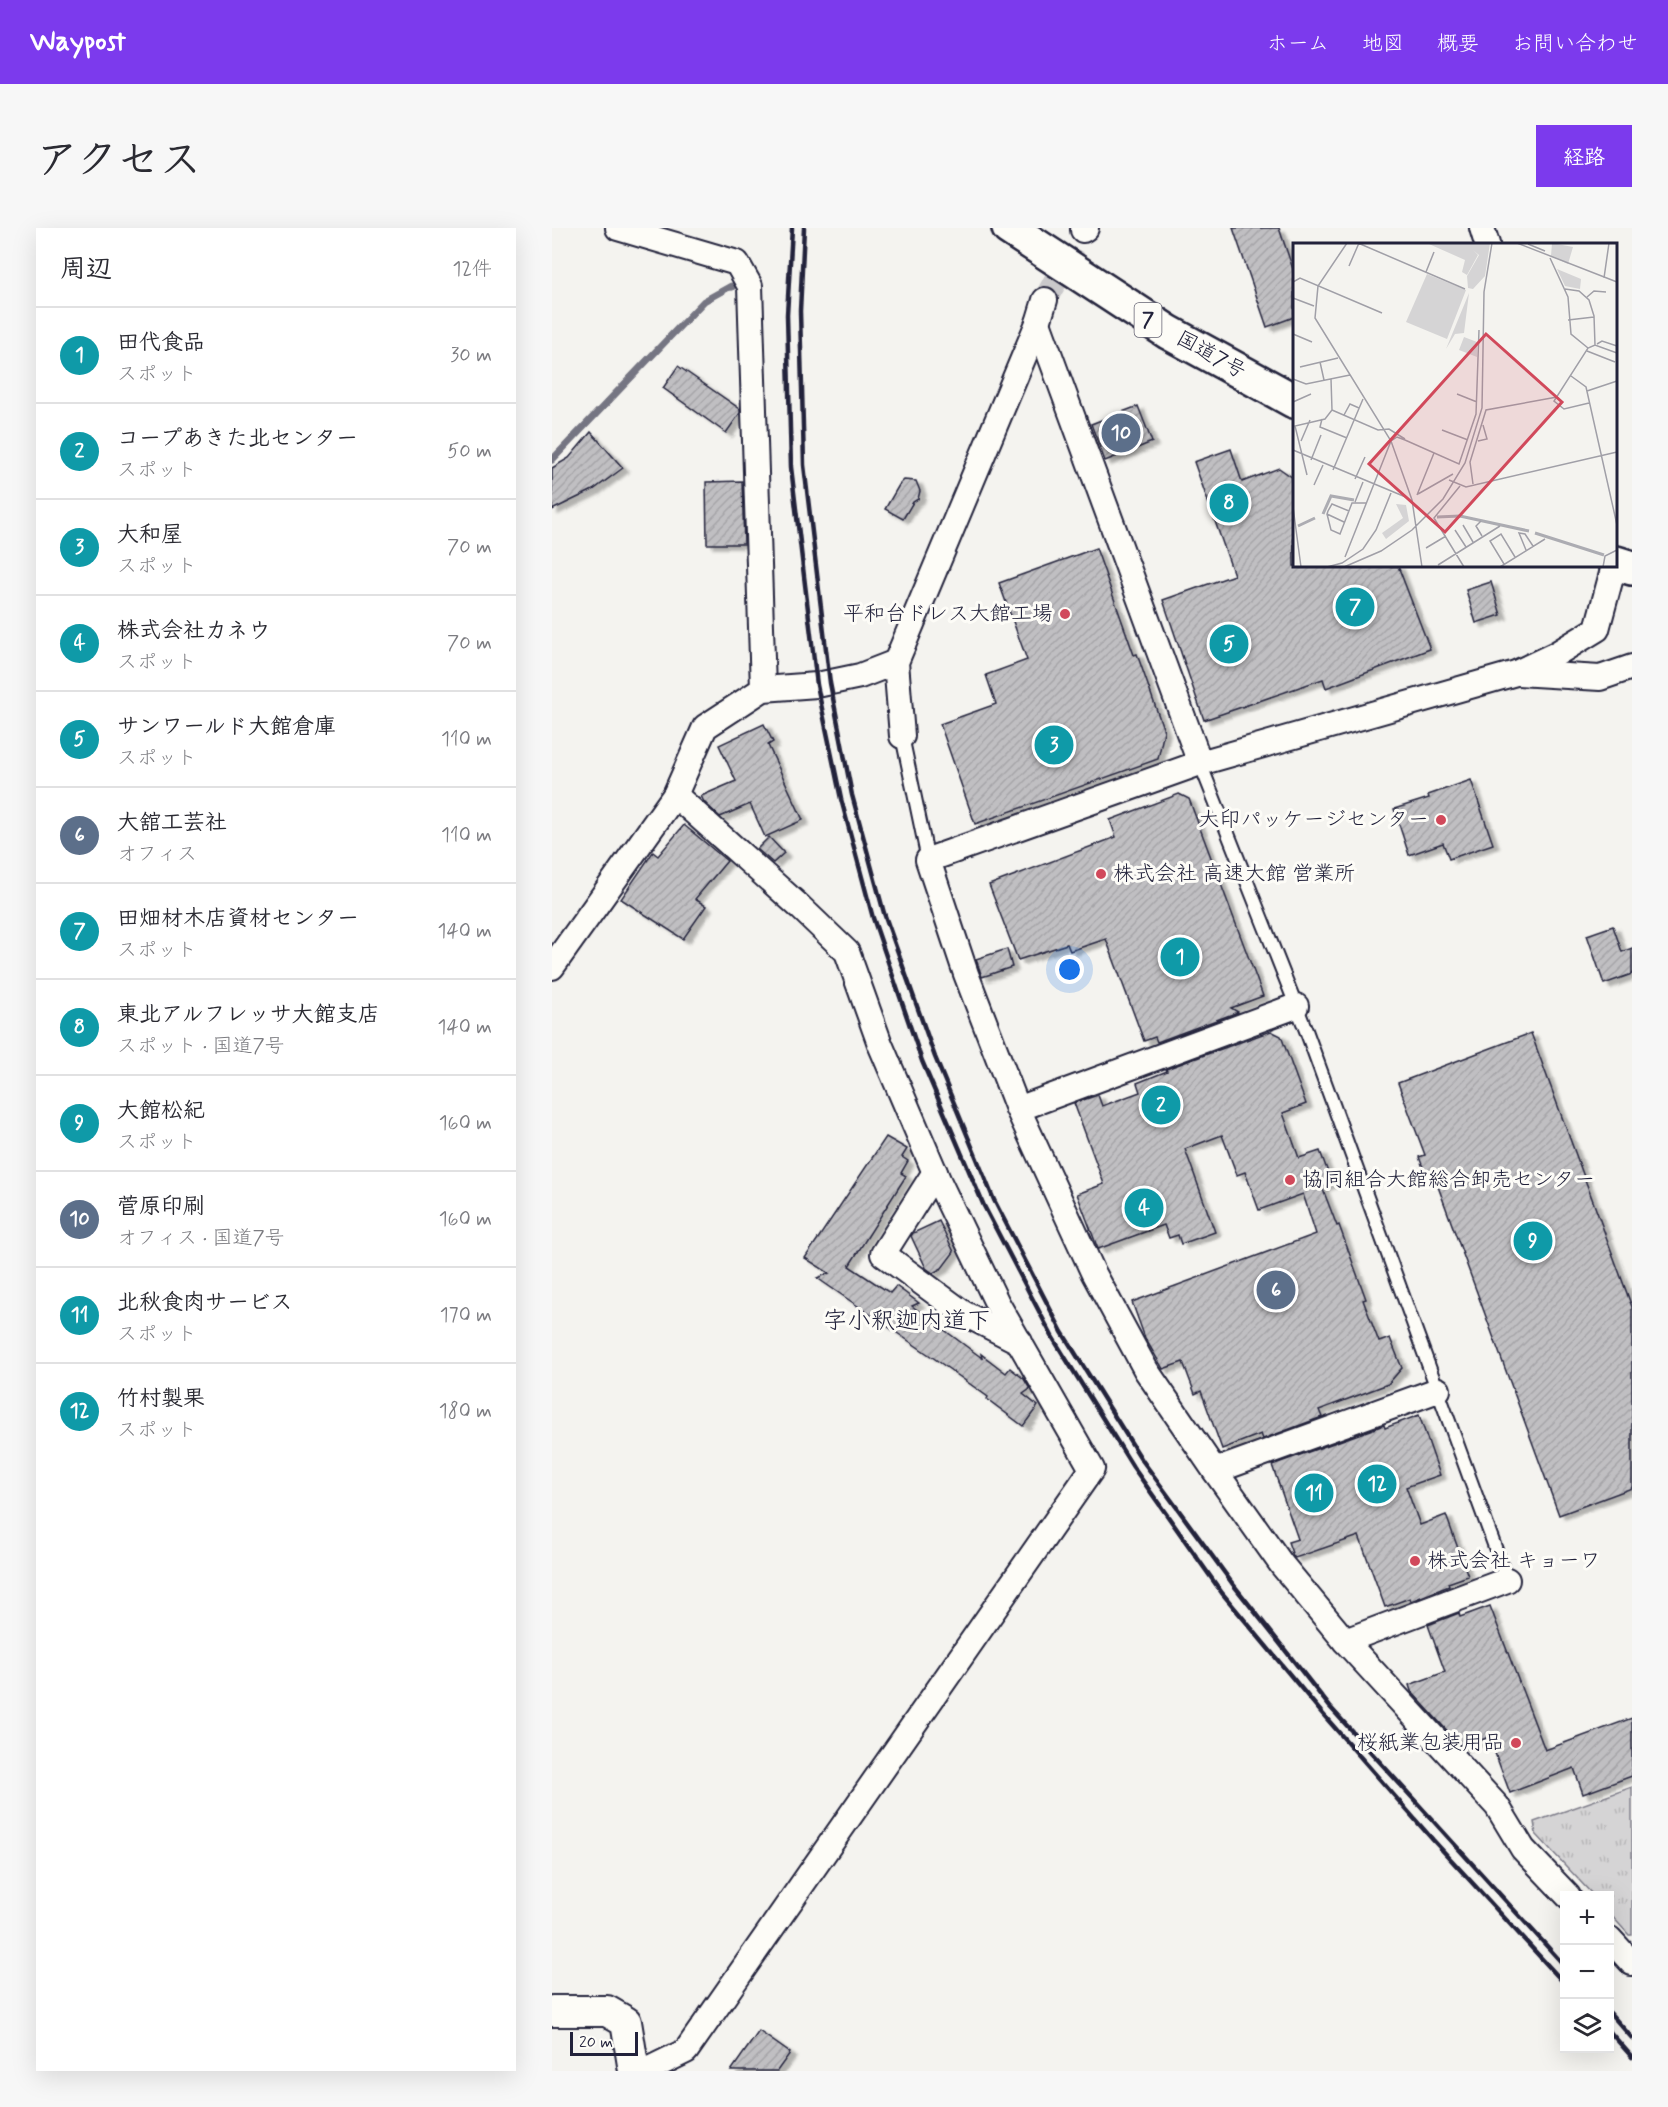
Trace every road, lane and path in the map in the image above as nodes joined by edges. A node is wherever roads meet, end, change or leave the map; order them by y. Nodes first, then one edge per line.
1 (618, 228) edge
2 (1009, 228) edge
3 (1482, 228) edge
4 (1487, 243) edge
5 (1045, 300) tunnel mouth
6 (1038, 323) junction
7 (1293, 400) edge
8 (1617, 564) edge
9 (1614, 567) edge
10 (1632, 568) edge
11 (896, 662) junction
12 (1632, 667) edge
13 (1516, 673) junction
14 (762, 689) junction
15 (902, 736) joint
16 (1200, 763) junction
17 (675, 795) junction
18 (928, 860) junction
19 (552, 967) edge
20 (1296, 1006) junction
21 (1018, 1109) junction
22 (935, 1172) junction
23 (1020, 1342) junction
24 (1438, 1390) junction
25 (1215, 1471) junction
26 (1507, 1580) joint
27 (1345, 1641) junction
28 (1563, 1891) edge
29 (1614, 1944) edge
30 (1632, 1964) edge
31 (552, 2011) edge
32 (634, 2071) edge
33 (645, 2071) edge

1 - 14 street
2 - 7 highway, 国道7号 / 7
3 - 4 street
5 - 6 street
6 - 11 street
6 - 16 street
8 - 10 highway
9 - 13 street
11 - 14 street
11 - 15 street
12 - 13 street
13 - 16 street
14 - 17 street
15 - 18 lane
16 - 18 street
16 - 20 lane
17 - 19 street
17 - 22 street
18 - 21 street
20 - 21 street
20 - 24 lane
21 - 25 street
22 - 23 street
22 - 23 street
23 - 33 street
24 - 25 street
24 - 26 lane
25 - 27 street
26 - 27 street
27 - 28 street
29 - 30 street
31 - 32 street

